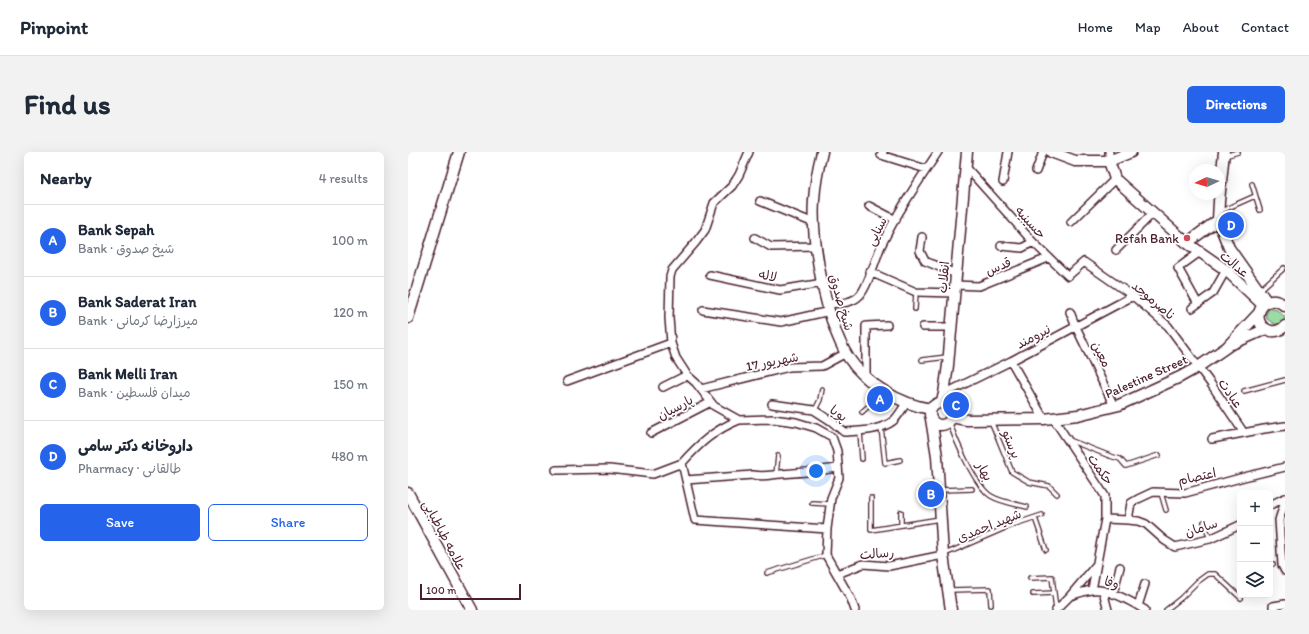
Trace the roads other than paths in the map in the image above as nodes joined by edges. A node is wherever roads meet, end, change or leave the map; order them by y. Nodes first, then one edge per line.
1 (459, 152) edge
2 (749, 152) edge
3 (822, 152) edge
4 (882, 152) edge
5 (938, 152) edge
6 (967, 152) edge
7 (1008, 152) edge
8 (1043, 152) edge
9 (1051, 152) edge
10 (1131, 152) edge
11 (1238, 152) edge
12 (1224, 154) edge
13 (1109, 157) edge
14 (965, 166) junction
15 (926, 169) junction
16 (1036, 171) dead end
17 (1115, 179) junction
18 (1003, 182) dead end
19 (1252, 184) dead end
20 (1255, 196) junction
21 (760, 201) dead end
22 (869, 206) dead end
23 (1260, 210) dead end
24 (1153, 213) junction
25 (1218, 216) junction
26 (896, 220) junction
27 (1071, 222) dead end
28 (814, 223) junction
29 (922, 237) dead end
30 (755, 238) dead end
31 (1033, 242) junction
32 (1187, 243) junction
33 (816, 246) junction
34 (1001, 246) dead end
35 (1116, 250) dead end
36 (1200, 252) junction
37 (1048, 258) junction
38 (1084, 262) joint
39 (1284, 268) edge
40 (1226, 270) junction
41 (870, 272) junction
42 (710, 275) dead end
43 (823, 283) junction
44 (955, 284) junction
45 (916, 292) junction
46 (1259, 292) junction
47 (1132, 296) junction
48 (1285, 306) edge
49 (829, 307) junction
50 (1263, 307) junction
51 (915, 309) dead end
52 (702, 310) dead end
53 (1070, 312) dead end
54 (408, 318) edge
55 (887, 325) dead end
56 (923, 327) dead end
57 (951, 327) junction
58 (1076, 327) junction
59 (1266, 329) junction
60 (1283, 330) edge
61 (671, 343) junction
62 (1227, 347) junction
63 (846, 353) junction
64 (948, 357) junction
65 (922, 360) dead end
66 (1011, 361) junction
67 (1198, 367) junction
68 (687, 375) junction
69 (866, 377) junction
70 (1285, 380) edge
71 (567, 381) dead end
72 (663, 387) dead end
73 (701, 389) junction
74 (822, 389) dead end
75 (884, 391) junction
76 (1244, 391) dead end
77 (943, 399) junction
78 (711, 402) junction
79 (907, 403) junction
80 (772, 404) dead end
81 (1114, 406) junction
82 (814, 410) junction
83 (862, 412) dead end
84 (931, 414) junction
85 (1048, 419) junction
86 (738, 420) junction
87 (991, 420) junction
88 (948, 421) junction
89 (1285, 426) edge
90 (881, 427) junction
91 (860, 431) junction
92 (651, 433) dead end
93 (1244, 433) junction
94 (1066, 438) junction
95 (1212, 439) dead end
96 (1159, 455) dead end
97 (778, 456) dead end
98 (937, 456) junction
99 (862, 459) dead end
100 (900, 460) dead end
101 (682, 463) junction
102 (838, 468) junction
103 (1285, 468) edge
104 (556, 470) dead end
105 (776, 474) junction
106 (686, 480) junction
107 (972, 489) dead end
108 (939, 490) junction
109 (408, 493) edge
110 (1161, 493) junction
111 (1057, 494) dead end
112 (872, 498) dead end
113 (1285, 498) edge
114 (1285, 502) edge
115 (812, 503) dead end
116 (830, 504) junction
117 (1273, 504) edge
118 (1027, 507) dead end
119 (1166, 510) dead end
120 (901, 512) dead end
121 (1042, 515) dead end
122 (1035, 518) junction
123 (941, 519) junction
124 (1105, 519) junction
125 (1128, 520) junction
126 (1204, 522) dead end
127 (901, 526) junction
128 (1237, 528) edge
129 (827, 529) junction
130 (1210, 539) junction
131 (1046, 550) dead end
132 (826, 554) junction
133 (943, 555) junction
134 (1097, 563) junction
135 (1120, 567) dead end
136 (1285, 571) edge
137 (767, 573) dead end
138 (837, 574) junction
139 (1030, 578) dead end
140 (1145, 584) dead end
141 (949, 590) junction
142 (1092, 590) junction
143 (1103, 591) junction
144 (1054, 593) junction
145 (1033, 594) dead end
146 (1113, 594) junction
147 (1237, 594) edge
148 (1070, 596) junction
149 (1285, 604) edge
150 (991, 605) dead end
151 (1138, 606) junction
152 (472, 610) edge
153 (855, 610) edge
154 (951, 610) edge
155 (1056, 610) edge
156 (1108, 610) edge
157 (1145, 610) edge
158 (1166, 610) edge
159 (1273, 610) edge

1 - 54 main road
2 - 61 street
3 - 28 main road, شیخ صدوق
4 - 15 street
5 - 15 street, سنایی
6 - 14 main road, انقلاب
7 - 18 street
8 - 16 street
9 - 13 main road
10 - 13 main road
11 - 12 lane
12 - 25 main road
13 - 17 main road, عدالت
14 - 31 street, حسینیه
14 - 44 main road, انقلاب
15 - 26 street, سنایی
17 - 24 main road, عدالت
17 - 27 street
19 - 20 lane
20 - 23 lane
20 - 25 lane
21 - 28 street
22 - 26 street
24 - 32 main road, عدالت
24 - 35 street
25 - 32 main road
25 - 46 main road
26 - 41 street, سنایی
28 - 33 main road, شیخ صدوق
29 - 44 street
30 - 33 street
31 - 34 street
31 - 37 street, حسینیه
32 - 36 main road, عدالت
33 - 43 main road, شیخ صدوق
36 - 40 main road, عدالت
36 - 40 street
37 - 38 street, حسینیه
37 - 44 street, قدس
38 - 47 street, ناصرموحد
39 - 46 lane
40 - 50 main road, عدالت
41 - 45 street
41 - 49 street, سنایی
42 - 43 street, لاله
43 - 49 main road, شیخ صدوق
44 - 45 street
44 - 57 main road, انقلاب
45 - 51 lane
46 - 50 main road
47 - 58 street, نیرومند
47 - 67 street, ناصرموحد
48 - 50 main road
49 - 52 street
49 - 63 main road, شیخ صدوق
50 - 59 main road
50 - 62 main road
53 - 58 street, معین
55 - 69 street
56 - 57 street
57 - 64 main road, انقلاب
58 - 66 street, نیرومند
58 - 81 street, معین
59 - 60 main road
59 - 62 main road
61 - 68 street
61 - 71 street
62 - 67 main road, Palestine Street
63 - 69 main road, شیخ صدوق
63 - 73 street, 17 شهریور
64 - 65 lane
64 - 77 main road, انقلاب
66 - 77 street, نیرومند
66 - 85 street, حکمت
67 - 81 main road, Palestine Street
67 - 93 street, عبادت
68 - 72 street
68 - 73 street
69 - 75 main road, شیخ صدوق
70 - 76 lane
73 - 78 street
74 - 82 lane
75 - 79 main road, شیخ صدوق
75 - 83 lane
77 - 84 main road
77 - 88 main road
78 - 86 street
78 - 92 street, پارسیان
79 - 84 main road, شیخ صدوق
79 - 90 street, پویا
80 - 82 street, پویا
81 - 85 main road, Palestine Street
82 - 91 street, پویا
84 - 88 main road
84 - 98 main road
85 - 87 main road, Palestine Street
85 - 94 street, حکمت
86 - 101 street
86 - 102 street
87 - 88 main road, Palestine Street
87 - 111 lane, پرستو
88 - 98 main road
88 - 118 lane, بهار
89 - 93 street
90 - 91 street, پویا
90 - 100 lane
91 - 99 lane
93 - 95 street
94 - 96 lane
94 - 124 street, حکمت
97 - 105 lane
98 - 108 main road
101 - 104 street
101 - 106 street
102 - 105 street
102 - 116 street
103 - 110 street, اعتصام
105 - 106 street
106 - 129 street
107 - 108 lane
108 - 123 main road
109 - 152 main road, علامه طباطبایی
110 - 119 lane
110 - 125 street, اعتصام
112 - 127 lane
113 - 117 street
114 - 136 street
115 - 116 lane
116 - 129 street
120 - 127 lane
121 - 122 lane, شهید احمدی
122 - 131 lane
122 - 133 lane, شهید احمدی
123 - 127 lane
123 - 133 main road
124 - 125 street, سامان
124 - 134 street, حکمت
125 - 130 street, سامان
126 - 130 lane
128 - 130 street, سامان
129 - 132 street
132 - 137 lane
132 - 138 street
133 - 138 street, رسالت
133 - 141 main road
134 - 142 street, حکمت
134 - 148 street, حکمت
135 - 146 street
138 - 153 street
139 - 144 lane
140 - 151 street
141 - 150 lane
141 - 154 main road
142 - 143 street, وفا
142 - 148 street, وفا
143 - 146 street, وفا
143 - 156 street
144 - 145 lane
144 - 155 lane
146 - 151 street, وفا
147 - 158 lane
148 - 155 street, حکمت
149 - 159 street
151 - 157 street, وفا

